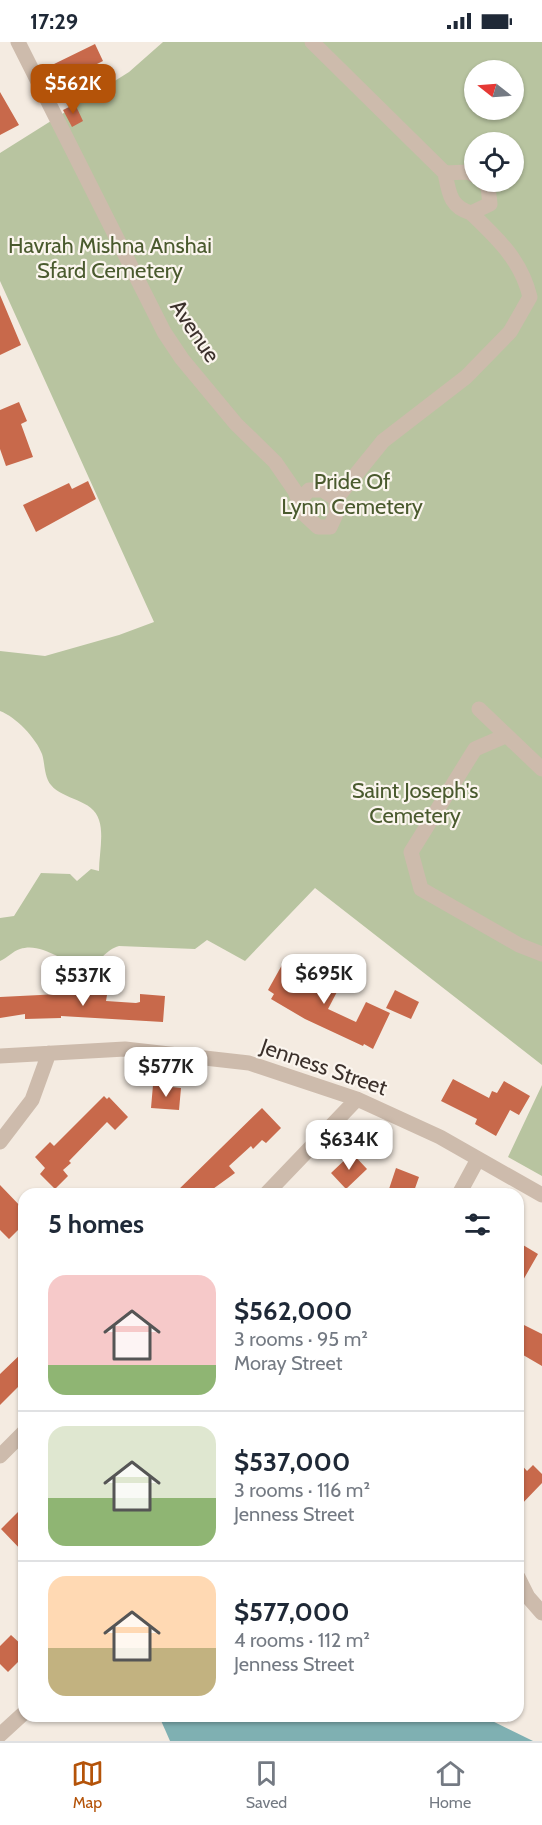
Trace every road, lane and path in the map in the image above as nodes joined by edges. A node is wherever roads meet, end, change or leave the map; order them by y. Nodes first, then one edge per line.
1 (18, 42) edge
2 (312, 42) edge
3 (464, 172) edge
4 (446, 173) junction
5 (489, 192) edge
6 (471, 213) junction
7 (336, 499) junction
8 (299, 501) junction
9 (479, 709) dead end
10 (505, 736) junction
11 (542, 769) edge
12 (542, 954) edge
13 (49, 1053) junction
14 (0, 1056) edge
15 (357, 1098) junction
16 (0, 1142) edge
17 (478, 1159) junction
18 (272, 1188) edge
19 (462, 1188) edge
20 (542, 1194) edge
21 (18, 1438) edge
22 (0, 1456) edge
23 (524, 1589) edge
24 (542, 1613) edge
25 (18, 1718) edge
26 (0, 1735) edge

1 - 8 street, Avenue
2 - 4 street
3 - 4 street
4 - 6 street, Avenue
5 - 6 street
6 - 7 street, Avenue
7 - 8 street
7 - 8 street, Avenue
9 - 10 street
10 - 11 street
10 - 12 street
13 - 14 street, Jenness Street
13 - 15 street, Jenness Street
13 - 16 street
15 - 17 street, Jenness Street
15 - 18 street
17 - 19 street
17 - 20 street, Jenness Street
21 - 22 street
23 - 24 street
25 - 26 street

